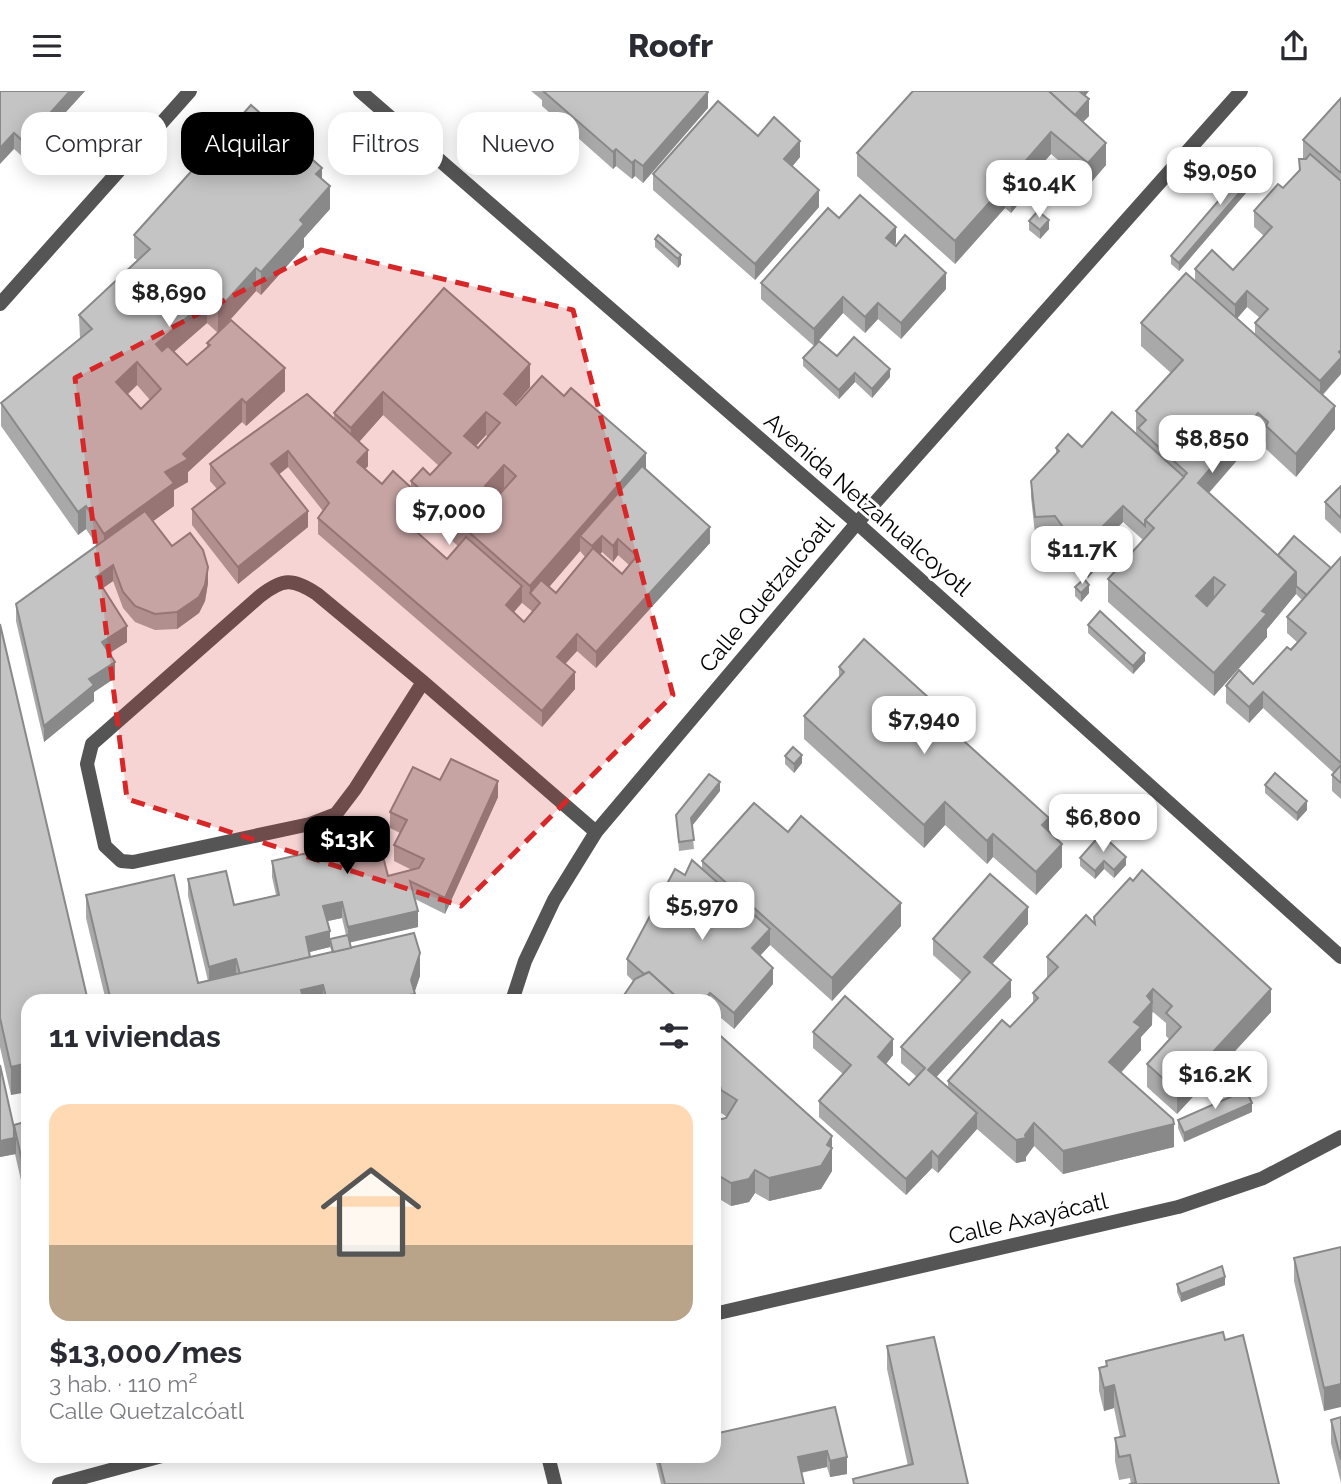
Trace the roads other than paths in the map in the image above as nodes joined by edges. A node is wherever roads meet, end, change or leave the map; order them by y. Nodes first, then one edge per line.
1 (190, 91) edge
2 (360, 91) edge
3 (1241, 91) edge
4 (0, 304) edge
5 (857, 523) junction
6 (423, 682) junction
7 (596, 832) junction
8 (1341, 957) edge
9 (514, 994) edge
10 (1341, 1137) edge
11 (721, 1312) edge
12 (136, 1463) edge
13 (550, 1463) edge
14 (59, 1484) edge
15 (555, 1484) edge

1 - 4 street
2 - 5 street, Avenida Netzahualcoyotl
3 - 5 street, Calle Quetzalcóatl
5 - 7 street, Calle Quetzalcóatl
5 - 8 street, Avenida Netzahualcoyotl
6 - 6 street
6 - 7 street
7 - 9 street, Calle Quetzalcóatl
10 - 11 street, Calle Axayácatl
12 - 14 street
13 - 15 street

